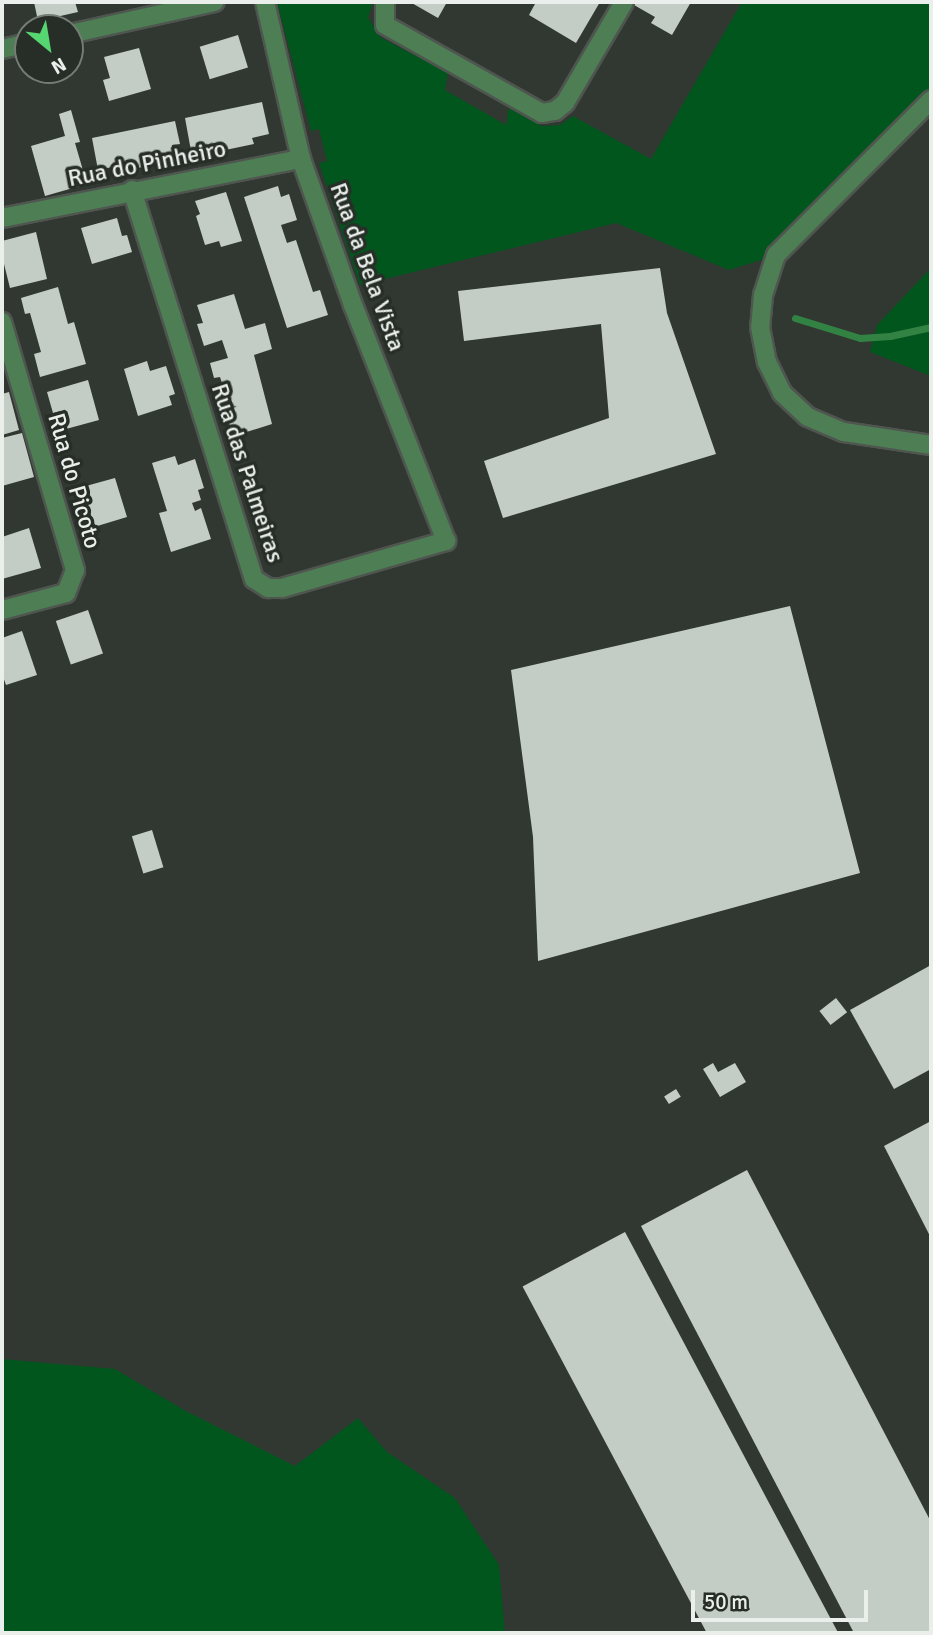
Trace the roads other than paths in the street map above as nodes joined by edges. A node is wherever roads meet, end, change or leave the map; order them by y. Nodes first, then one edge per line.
1 (214, 2) edge
2 (265, 2) edge
3 (386, 2) edge
4 (624, 2) edge
5 (84, 31) edge
6 (931, 100) edge
7 (301, 159) junction
8 (132, 190) junction
9 (2, 218) edge
10 (2, 321) edge
11 (931, 445) edge
12 (446, 541) joint
13 (3, 611) edge

1 - 5 street
2 - 7 street, Rua da Bela Vista
3 - 4 street
6 - 11 street
7 - 8 street, Rua do Pinheiro
7 - 12 street, Rua da Bela Vista
8 - 9 street, Rua do Pinheiro
8 - 12 street, Rua das Palmeiras
10 - 13 street, Rua do Picoto

